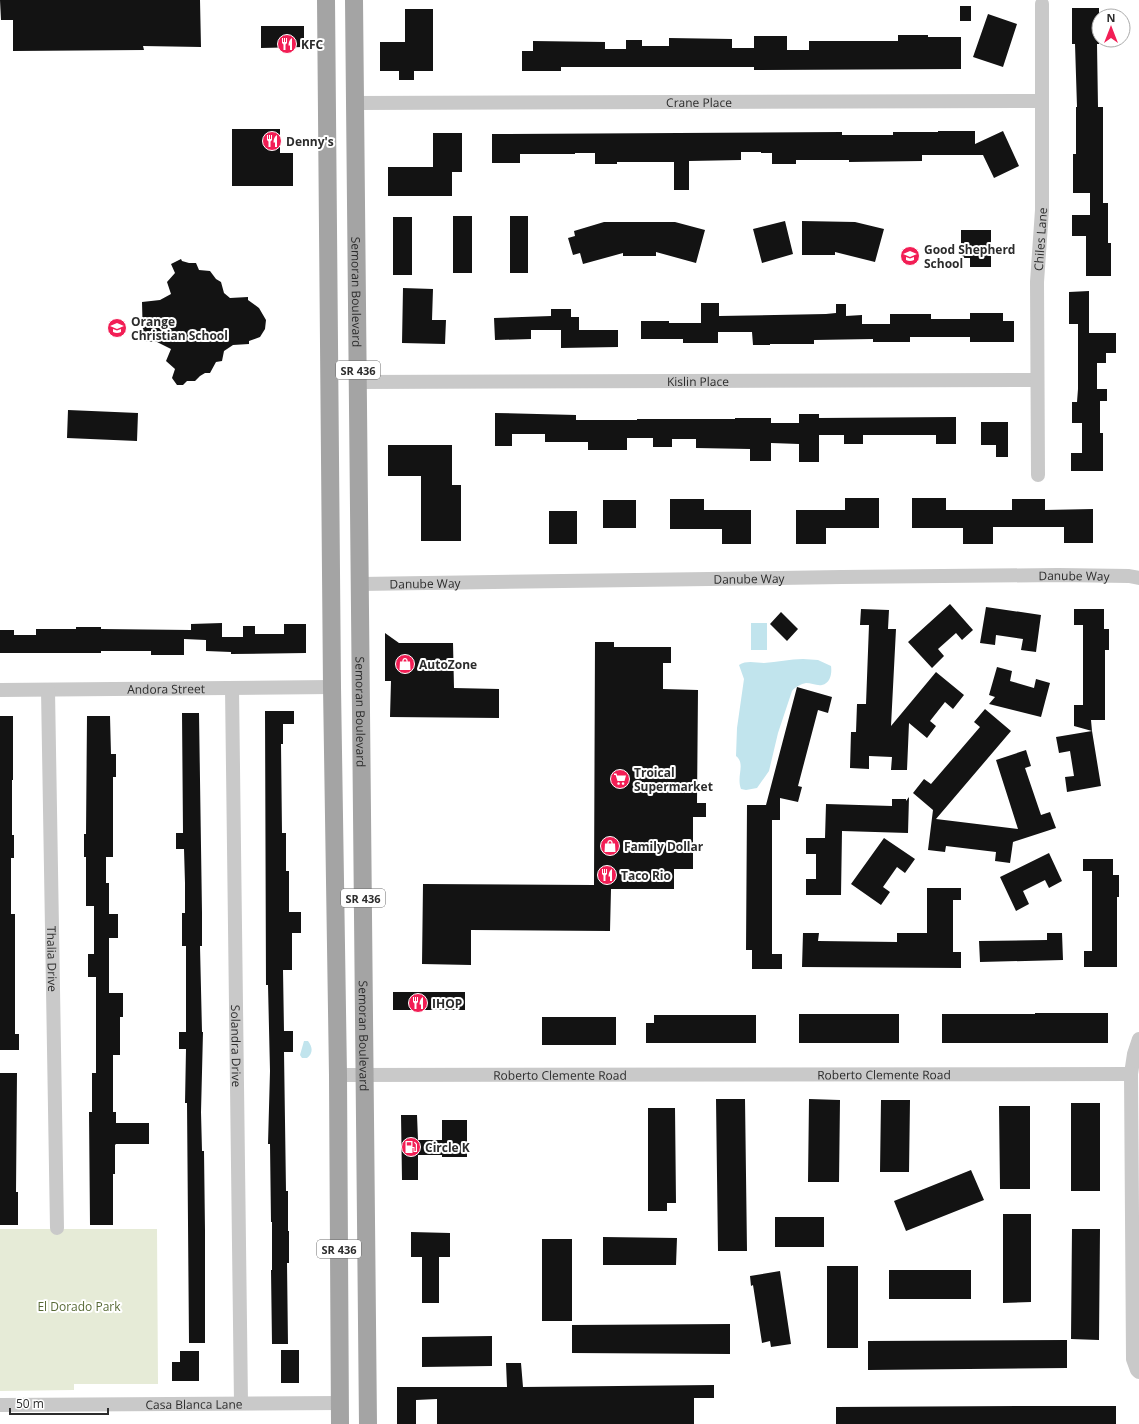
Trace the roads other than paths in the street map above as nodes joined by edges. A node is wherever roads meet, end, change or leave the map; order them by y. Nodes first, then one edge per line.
1 (326, 0) edge
2 (354, 0) edge
3 (1042, 4) dead end
4 (1042, 101) junction
5 (355, 103) junction
6 (1037, 380) junction
7 (358, 382) junction
8 (1038, 475) dead end
9 (332, 540) junction
10 (1139, 578) edge
11 (332, 580) junction
12 (360, 584) junction
13 (360, 623) junction
14 (332, 687) junction
15 (232, 688) junction
16 (0, 690) edge
17 (48, 690) junction
18 (1139, 1038) edge
19 (1131, 1074) junction
20 (338, 1075) junction
21 (365, 1075) junction
22 (56, 1228) dead end
23 (1139, 1372) edge
24 (241, 1403) junction
25 (340, 1403) junction
26 (0, 1405) edge
27 (340, 1424) edge
28 (368, 1424) edge

1 - 9 main road, SR 436
2 - 5 main road, Semoran Boulevard / SR 436
3 - 4 street, Chiles Lane
4 - 5 street, Crane Place
4 - 6 street, Chiles Lane
5 - 7 main road, Semoran Boulevard / SR 436
6 - 7 street, Kislin Place
6 - 8 street, Chiles Lane
7 - 12 main road, Semoran Boulevard / SR 436
9 - 11 main road, SR 436
9 - 12 main road
10 - 12 street, Danube Way
11 - 13 main road
11 - 14 main road, SR 436
12 - 13 main road, Semoran Boulevard / SR 436
13 - 21 main road, Semoran Boulevard / SR 436
14 - 15 street, Andora Street
14 - 20 main road, SR 436
15 - 17 street, Andora Street
15 - 24 street, Solandra Drive
16 - 17 street, Andora Street
17 - 22 street, Thalia Drive
18 - 19 street
19 - 21 street, Roberto Clemente Road
19 - 23 street
20 - 21 street, Roberto Clemente Road
20 - 25 main road, SR 436
21 - 28 main road, Semoran Boulevard / SR 436
24 - 25 street, Casa Blanca Lane
24 - 26 street, Casa Blanca Lane
25 - 27 main road, SR 436

